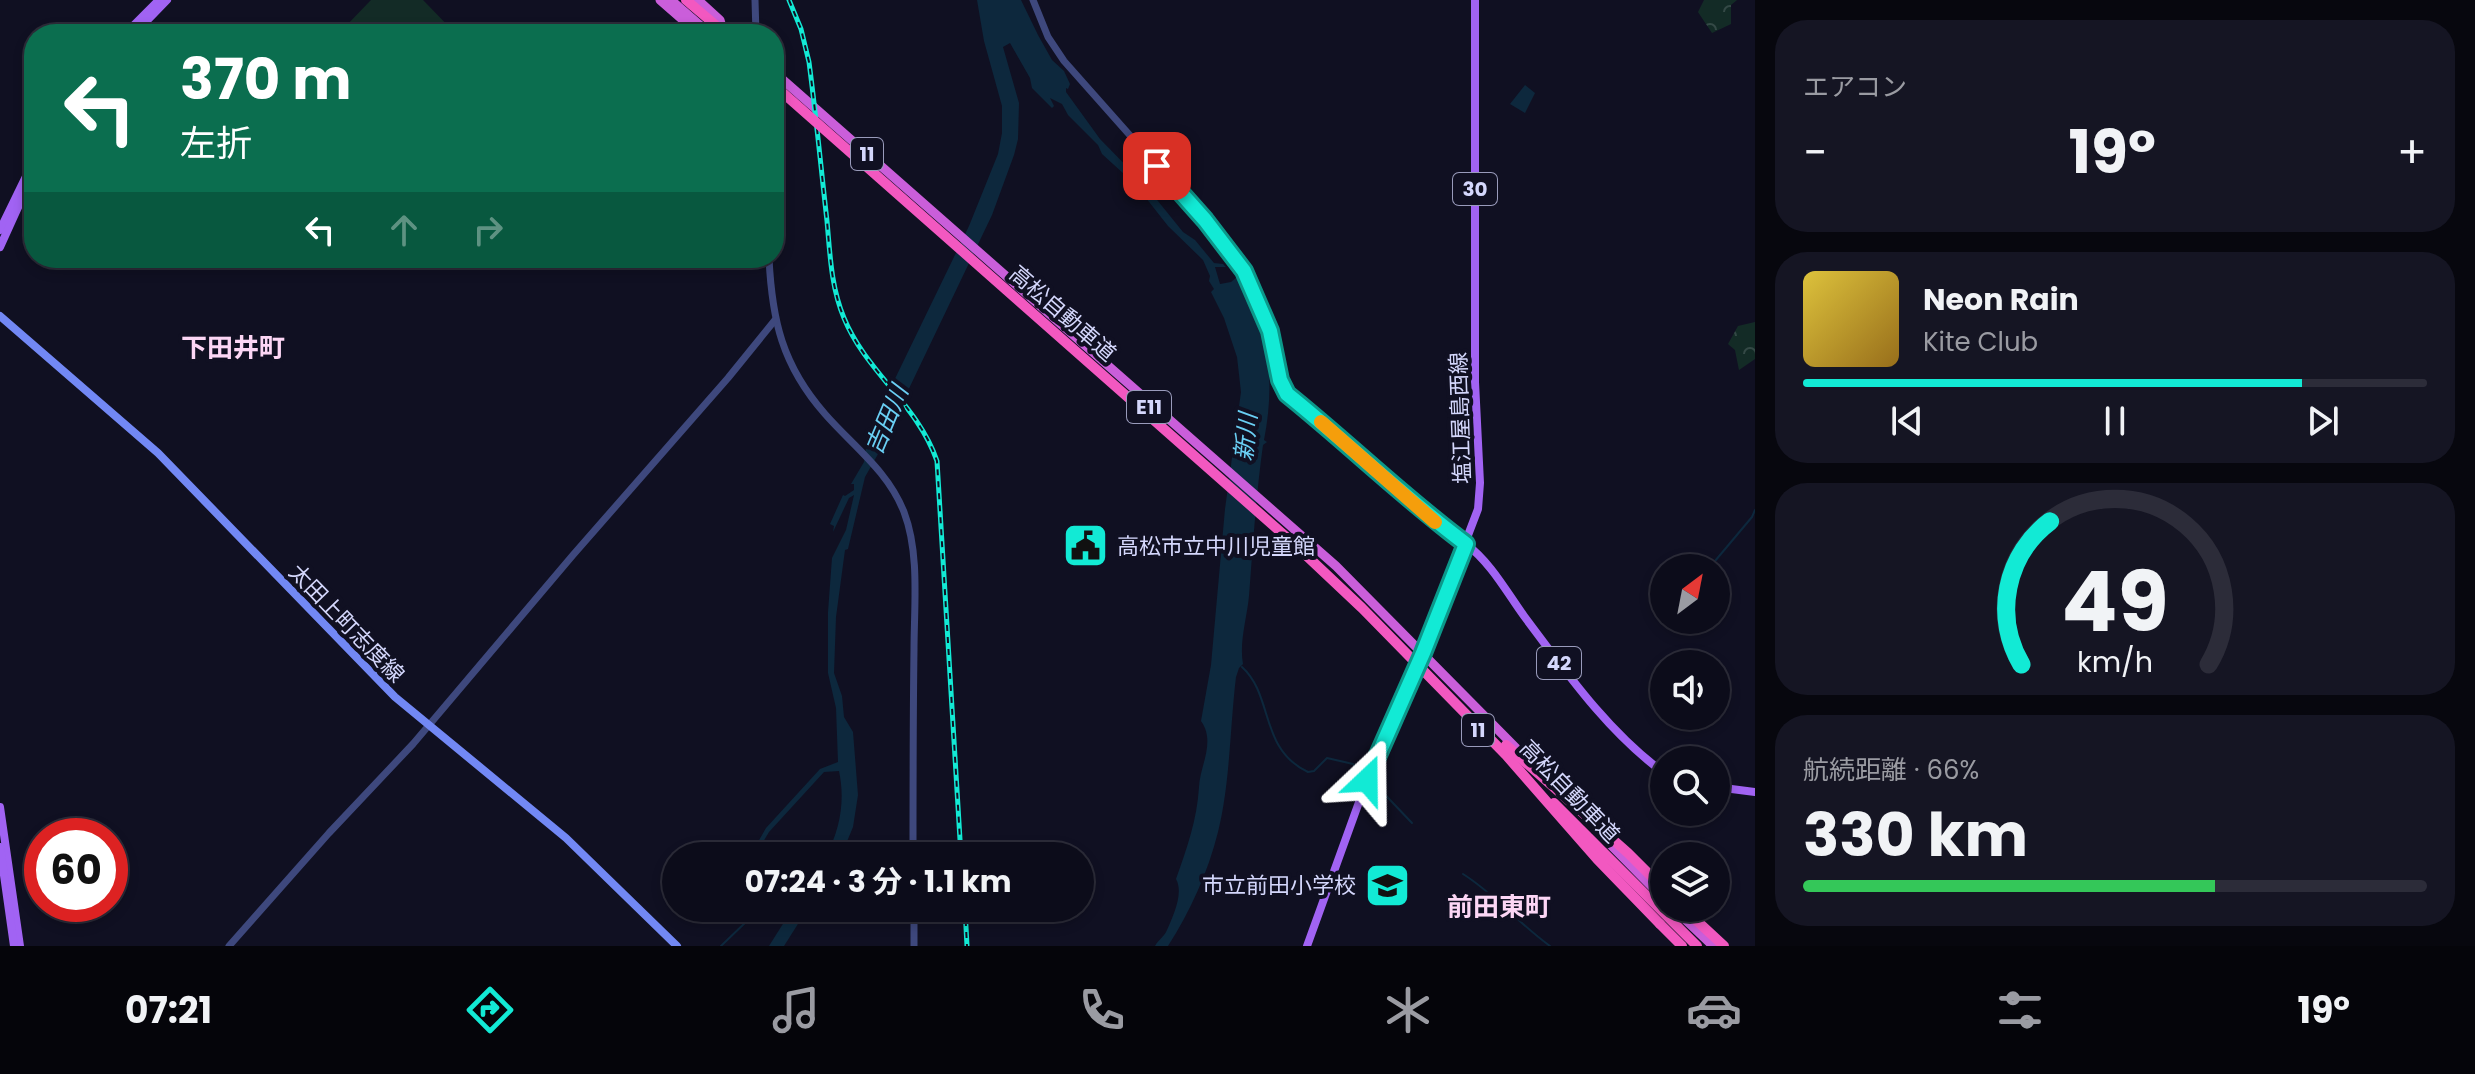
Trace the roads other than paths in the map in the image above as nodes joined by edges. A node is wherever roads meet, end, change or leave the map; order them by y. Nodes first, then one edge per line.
1 (159, 0) edge
2 (167, 0) edge
3 (660, 0) edge
4 (674, 0) edge
5 (689, 0) edge
6 (698, 0) edge
7 (755, 0) edge
8 (1033, 0) edge
9 (1475, 0) edge
10 (135, 24) edge
11 (144, 24) edge
12 (688, 24) edge
13 (708, 24) edge
14 (712, 24) edge
15 (720, 24) edge
16 (756, 24) edge
17 (784, 83) edge
18 (784, 83) edge
19 (784, 97) edge
20 (784, 97) edge
21 (24, 181) edge
22 (24, 194) edge
23 (0, 230) edge
24 (0, 247) edge
25 (770, 268) edge
26 (0, 316) edge
27 (775, 320) junction
28 (1466, 544) junction
29 (1423, 653) junction
30 (1417, 668) junction
31 (429, 725) junction
32 (1509, 753) junction
33 (1650, 761) edge
34 (1730, 789) edge
35 (1755, 792) edge
36 (0, 807) edge
37 (913, 842) edge
38 (0, 847) edge
39 (1650, 875) edge
40 (1650, 885) edge
41 (1650, 892) edge
42 (914, 922) edge
43 (1681, 922) edge
44 (1688, 922) edge
45 (1698, 922) edge
46 (17, 946) edge
47 (229, 946) edge
48 (677, 946) edge
49 (914, 946) edge
50 (1307, 946) edge
51 (1682, 946) edge
52 (1694, 946) edge
53 (1706, 946) edge
54 (1713, 946) edge
55 (1724, 946) edge

1 - 10 main road
2 - 11 main road
3 - 12 highway
4 - 13 highway
5 - 14 highway
6 - 15 highway
7 - 16 street
8 - 28 street
9 - 28 main road, 塩江屋島西線 / 30
17 - 29 highway, 11
18 - 32 highway, 高松自動車道 / E11, bridge
19 - 32 highway, 高松自動車道 / E11, bridge
20 - 30 highway, 11, bridge
21 - 23 main road
22 - 24 main road
25 - 27 street
26 - 31 main road, 太田上町志度線
27 - 31 street
27 - 37 street
28 - 29 main road, 塩江屋島西線 / 30
28 - 33 main road, 42
29 - 30 main road, 塩江屋島西線 / 30
29 - 40 highway, 11
30 - 50 main road, 塩江屋島西線 / 30
30 - 52 highway, 11
31 - 47 street
31 - 48 main road, 太田上町志度線
32 - 39 highway, bridge
32 - 41 highway, 高松自動車道 / E11, bridge
32 - 51 highway, bridge
32 - 52 highway, 高松自動車道 / E11, bridge
34 - 35 main road
36 - 46 main road
38 - 46 main road
42 - 49 street
43 - 53 highway, 高松自動車道 / E11
44 - 54 highway
45 - 55 highway

